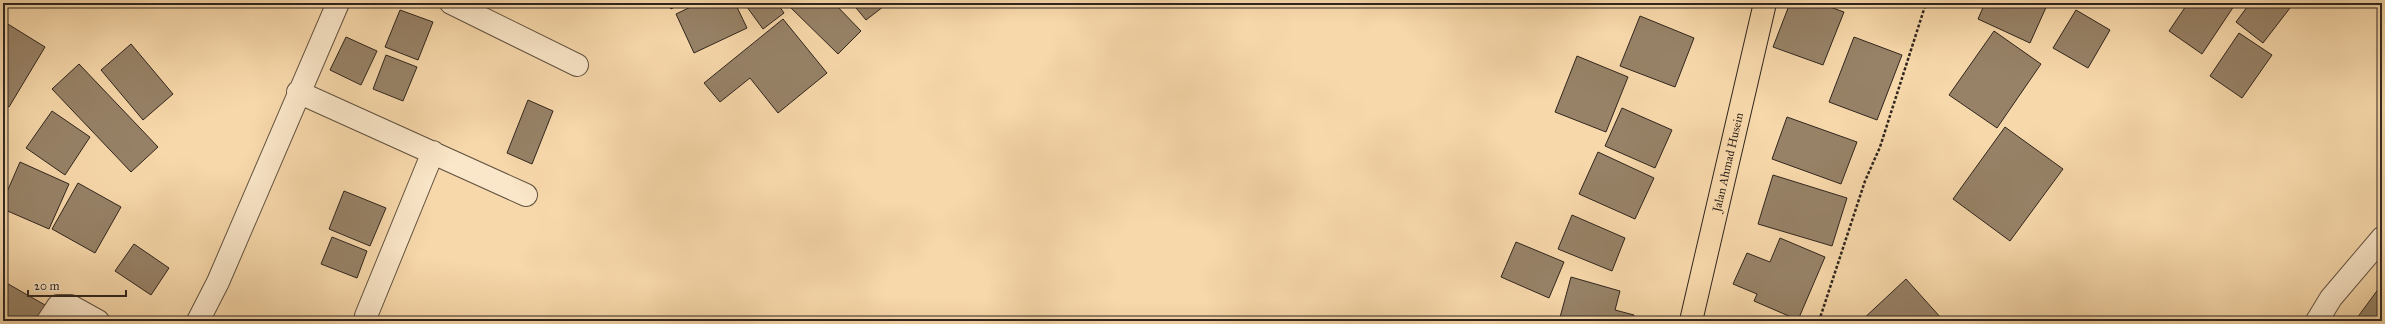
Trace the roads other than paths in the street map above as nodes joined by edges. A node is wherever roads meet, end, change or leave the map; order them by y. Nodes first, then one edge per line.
1 (338, 3) edge
2 (451, 3) edge
3 (1765, 3) edge
4 (577, 64) dead end
5 (298, 92) junction
6 (433, 152) junction
7 (526, 195) dead end
8 (2382, 238) edge
9 (366, 316) dead end
10 (48, 321) edge
11 (98, 321) edge
12 (198, 321) edge
13 (1691, 321) edge
14 (2317, 321) edge

1 - 5 street
2 - 4 street
3 - 13 main road, Jalan Ahmad Husein
5 - 6 street
5 - 12 street
6 - 7 street
6 - 9 street
8 - 14 street
10 - 11 street

